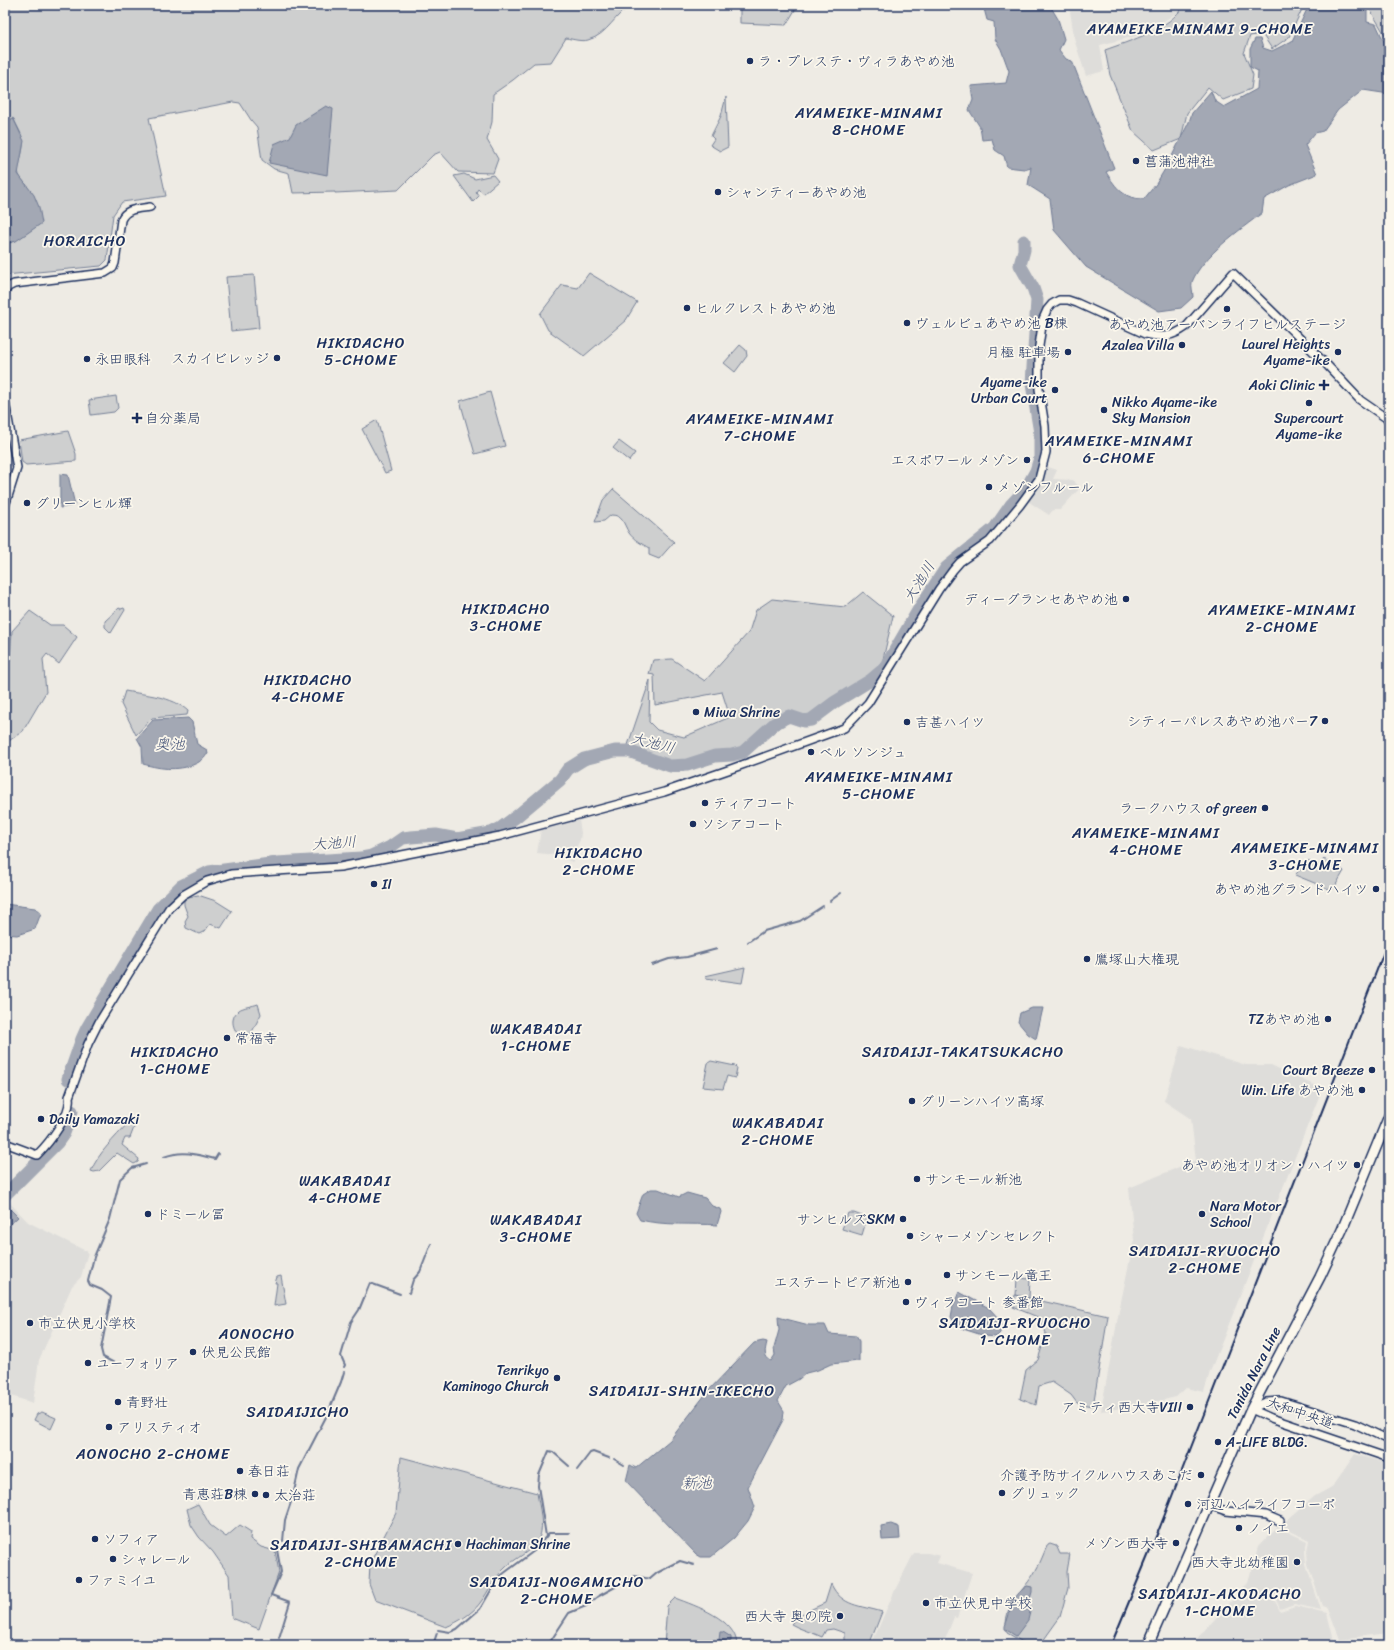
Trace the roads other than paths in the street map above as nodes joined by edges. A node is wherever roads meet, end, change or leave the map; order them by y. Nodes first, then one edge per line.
1 (150, 207) dead end
2 (5, 292) edge
3 (5, 402) edge
4 (1389, 420) edge
5 (5, 506) edge
6 (1389, 1116) edge
7 (5, 1143) edge
8 (1251, 1409) junction
9 (1389, 1440) edge
10 (1389, 1458) edge
11 (1209, 1505) junction
12 (1280, 1521) dead end
13 (1148, 1645) edge

1 - 2 street
3 - 5 street
4 - 7 street
6 - 8 main road, Tanida Nara Line
8 - 9 street, 大和中央道
8 - 10 street, 大和中央道
8 - 11 main road, Tanida Nara Line
11 - 12 street
11 - 13 main road, Tanida Nara Line

